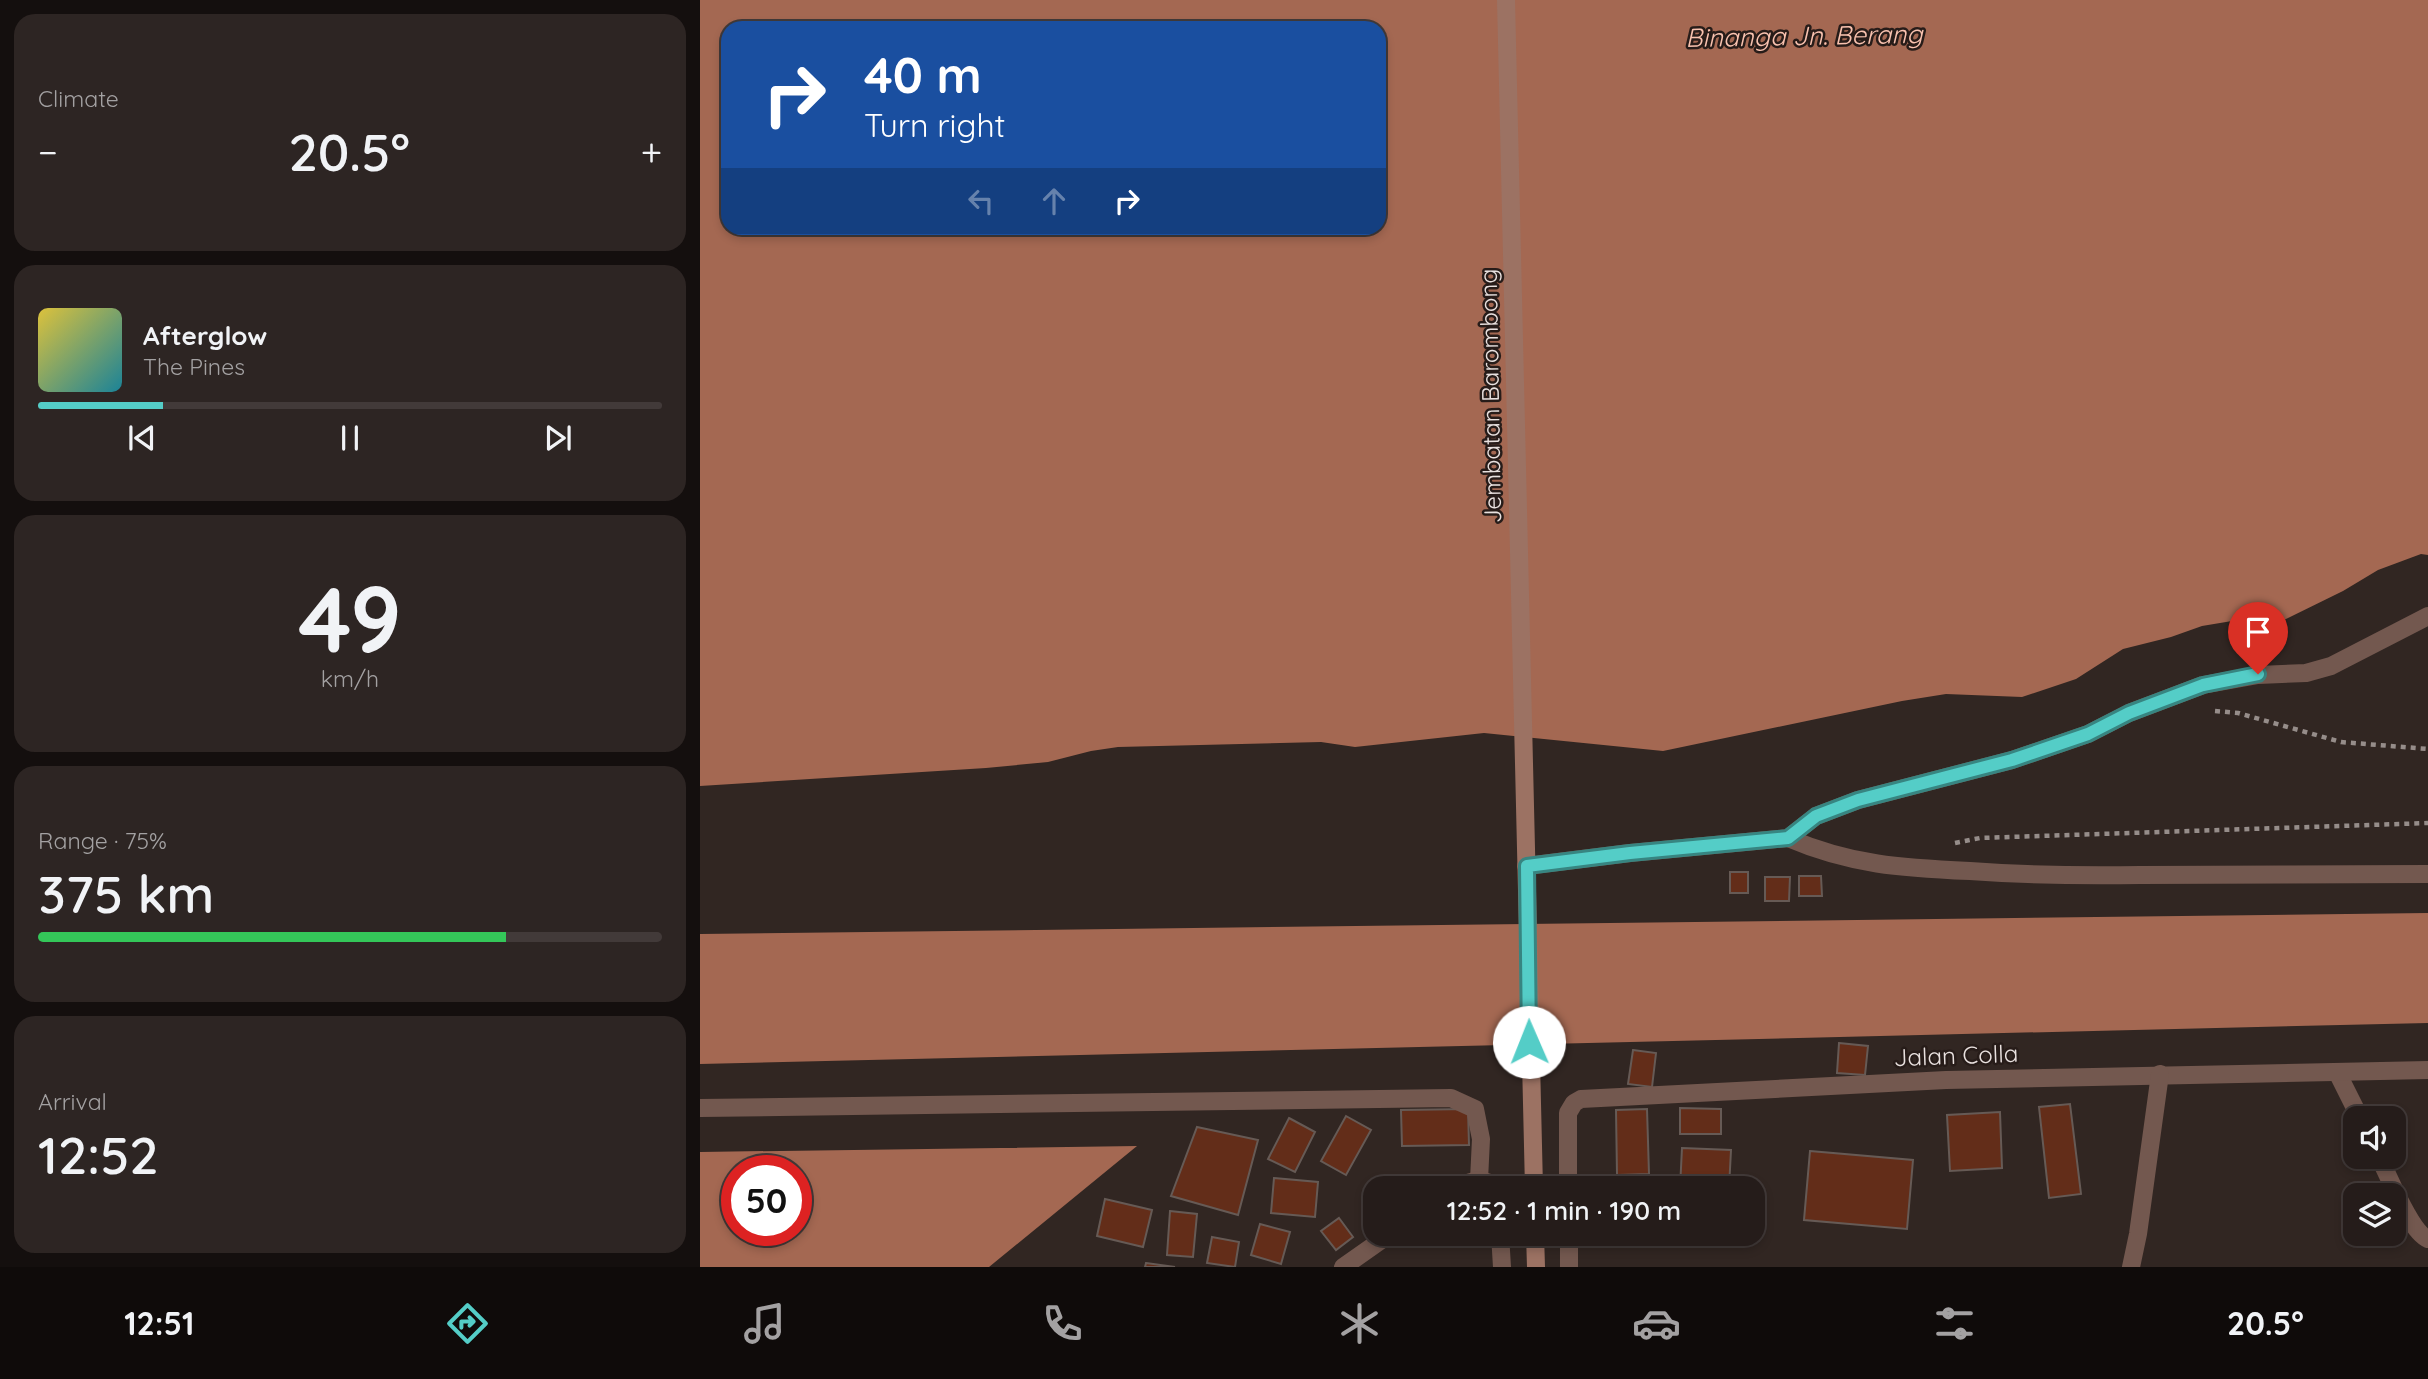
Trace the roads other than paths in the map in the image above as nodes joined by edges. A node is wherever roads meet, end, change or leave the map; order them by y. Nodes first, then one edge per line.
1 (1506, 0) edge
2 (2428, 616) edge
3 (1788, 838) junction
4 (1527, 866) junction
5 (2428, 874) edge
6 (2428, 1070) edge
7 (2337, 1072) junction
8 (2160, 1074) junction
9 (2354, 1106) edge
10 (700, 1108) edge
11 (2385, 1169) edge
12 (1486, 1176) edge
13 (1534, 1176) edge
14 (1568, 1176) edge
15 (2428, 1239) edge
16 (1373, 1246) edge
17 (1501, 1246) edge
18 (1535, 1246) edge
19 (1569, 1246) edge
20 (1343, 1267) edge
21 (1502, 1267) edge
22 (1536, 1267) edge
23 (1569, 1267) edge
24 (2131, 1267) edge

1 - 4 main road, Jembatan Barombong
2 - 3 street
3 - 4 street
3 - 5 street
4 - 13 main road, Jembatan Barombong
6 - 7 street, Jalan Colla
7 - 8 street, Jalan Colla
7 - 9 street
8 - 14 street, Jalan Colla
8 - 24 street
10 - 12 street
11 - 15 street
16 - 20 street
17 - 21 street
18 - 22 main road
19 - 23 street

